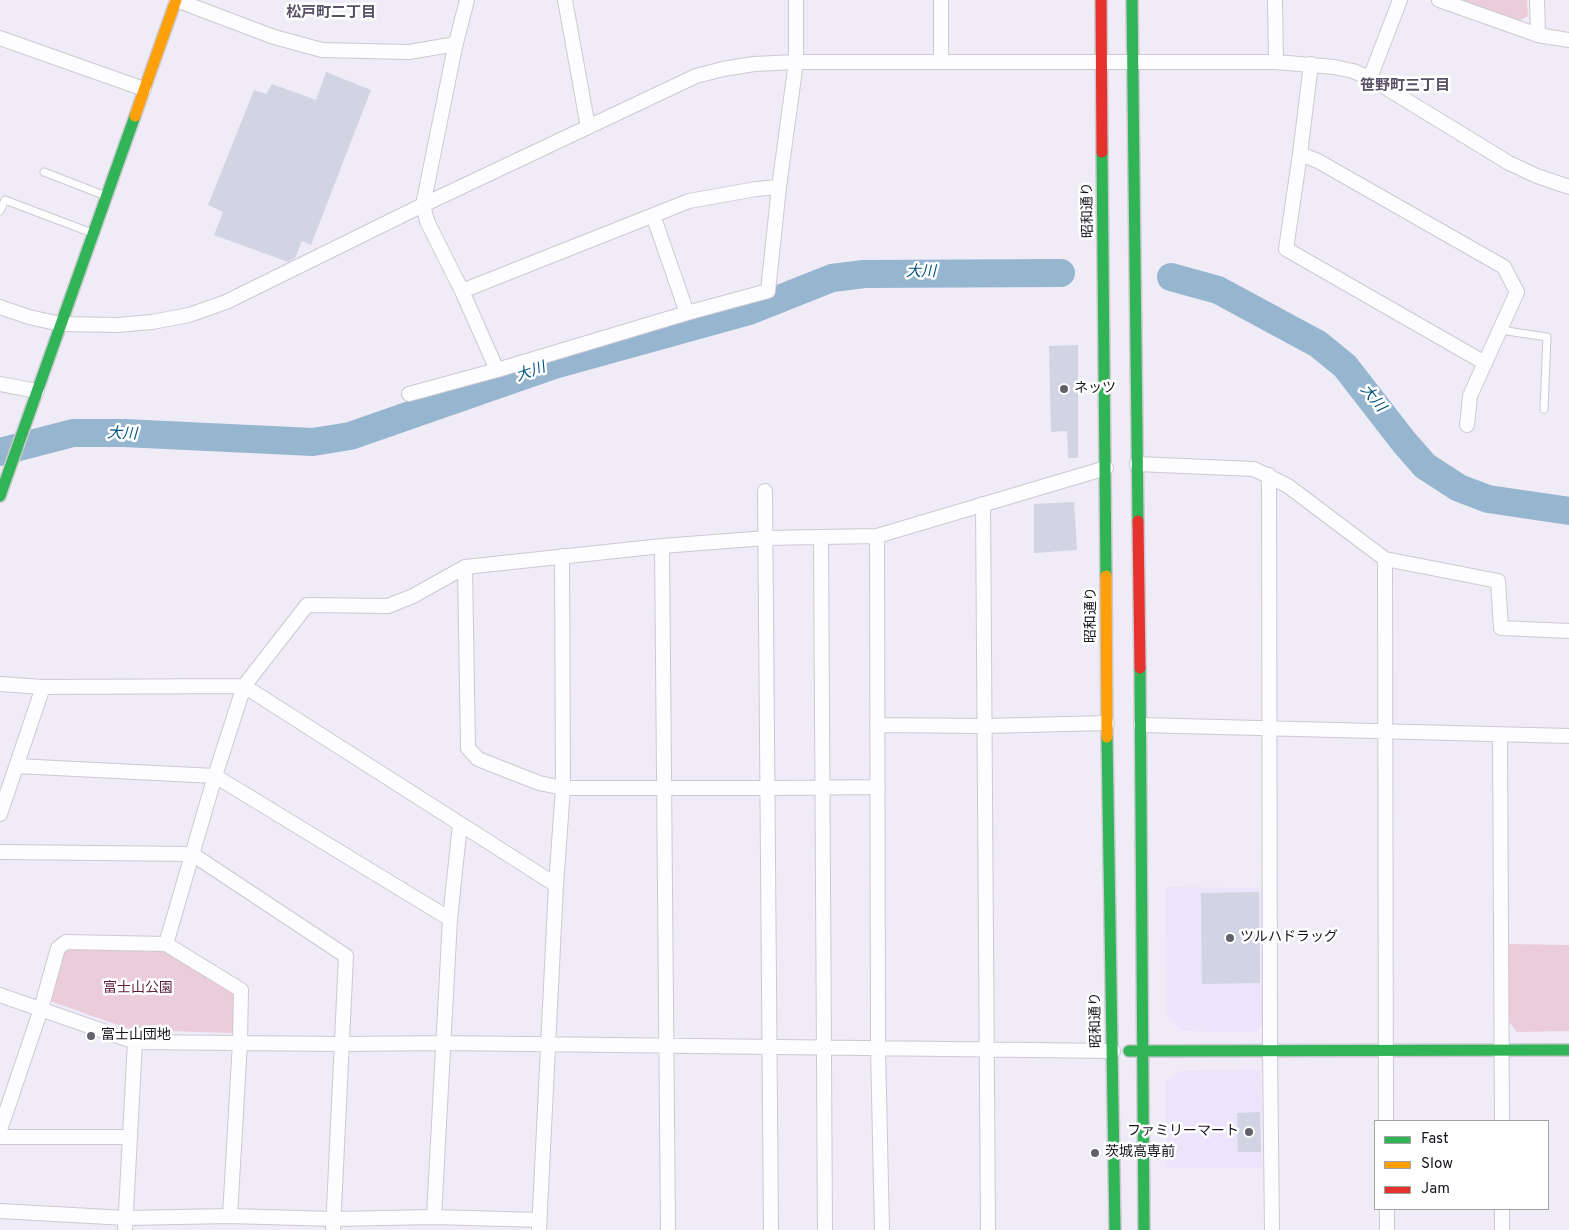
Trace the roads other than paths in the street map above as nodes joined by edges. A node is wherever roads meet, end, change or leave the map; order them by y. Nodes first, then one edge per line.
1 (176, 0) edge
2 (467, 0) edge
3 (565, 0) edge
4 (796, 0) edge
5 (940, 0) edge
6 (1101, 0) edge
7 (1132, 0) edge
8 (1275, 0) edge
9 (1400, 0) edge
10 (1439, 0) edge
11 (1537, 0) edge
12 (1538, 35) junction
13 (0, 38) edge
14 (1569, 40) edge
15 (456, 44) junction
16 (796, 62) junction
17 (941, 62) junction
18 (1102, 62) junction
19 (1133, 62) junction
20 (1276, 62) junction
21 (1311, 64) junction
22 (1370, 78) junction
23 (144, 89) junction
24 (588, 127) junction
25 (1300, 154) junction
26 (44, 172) dead end
27 (779, 187) junction
28 (1569, 187) edge
29 (106, 196) junction
30 (423, 205) junction
31 (0, 210) edge
32 (653, 215) junction
33 (92, 233) junction
34 (462, 291) junction
35 (0, 307) edge
36 (687, 313) junction
37 (60, 324) junction
38 (1500, 330) junction
39 (1485, 363) junction
40 (497, 370) junction
41 (0, 384) edge
42 (37, 391) junction
43 (409, 394) dead end
44 (1544, 409) dead end
45 (1466, 425) dead end
46 (1137, 464) junction
47 (1106, 468) junction
48 (1269, 475) junction
49 (765, 491) dead end
50 (0, 496) edge
51 (983, 504) junction
52 (877, 536) junction
53 (821, 537) junction
54 (766, 538) junction
55 (662, 546) junction
56 (562, 556) junction
57 (1385, 559) junction
58 (465, 567) junction
59 (1569, 631) edge
60 (0, 684) edge
61 (244, 686) junction
62 (43, 687) junction
63 (1107, 723) junction
64 (877, 725) junction
65 (1141, 725) junction
66 (985, 726) junction
67 (1269, 727) junction
68 (1385, 730) junction
69 (1500, 735) junction
70 (1569, 736) edge
71 (16, 766) junction
72 (215, 776) junction
73 (878, 786) junction
74 (564, 788) junction
75 (766, 788) junction
76 (823, 788) junction
77 (665, 789) junction
78 (0, 814) edge
79 (460, 824) junction
80 (0, 852) edge
81 (192, 854) junction
82 (556, 885) junction
83 (450, 919) junction
84 (166, 944) junction
85 (0, 995) edge
86 (41, 1009) junction
87 (135, 1042) junction
88 (240, 1042) junction
89 (444, 1043) junction
90 (342, 1044) junction
91 (548, 1045) junction
92 (667, 1047) junction
93 (770, 1047) junction
94 (825, 1048) junction
95 (878, 1048) junction
96 (987, 1049) junction
97 (1502, 1049) junction
98 (1270, 1050) junction
99 (1386, 1050) junction
100 (1569, 1050) edge
101 (1113, 1051) junction
102 (1142, 1051) junction
103 (1386, 1120) edge
104 (1502, 1120) edge
105 (0, 1130) edge
106 (0, 1137) edge
107 (130, 1138) junction
108 (1387, 1210) edge
109 (1502, 1210) edge
110 (0, 1211) edge
111 (230, 1216) junction
112 (434, 1217) junction
113 (126, 1224) edge
114 (334, 1225) edge
115 (539, 1225) edge
116 (668, 1230) edge
117 (771, 1230) edge
118 (825, 1230) edge
119 (882, 1230) edge
120 (988, 1230) edge
121 (1115, 1230) edge
122 (1144, 1230) edge
123 (1272, 1230) edge
124 (1387, 1230) edge
125 (1502, 1230) edge

1 - 15 street
1 - 23 street
2 - 15 street
3 - 24 street
4 - 16 street
5 - 17 street
6 - 18 street, 昭和通り
7 - 19 street
8 - 20 street
9 - 22 street
10 - 12 street
11 - 12 street
12 - 14 street
13 - 23 street
15 - 30 street
16 - 17 street
16 - 24 street
16 - 27 street
17 - 18 street
18 - 19 street
18 - 47 street, 昭和通り
19 - 20 street
19 - 46 street
20 - 21 street
21 - 22 street
21 - 25 street
22 - 28 street
23 - 29 street
24 - 30 street
25 - 38 street
25 - 39 street
26 - 29 lane
27 - 32 street
27 - 36 street
29 - 33 street
30 - 34 street
30 - 37 street
31 - 33 lane
32 - 34 street
32 - 36 street
33 - 37 street
34 - 40 street
35 - 37 street
36 - 40 street
37 - 42 street
38 - 39 street
38 - 44 lane
39 - 45 street
40 - 43 street
41 - 42 street
42 - 50 street
46 - 48 street
46 - 65 street
47 - 51 street
47 - 63 street, 昭和通り
48 - 57 street
48 - 67 street
49 - 54 street
51 - 52 street
51 - 66 street
52 - 53 street
52 - 64 street
53 - 54 street
53 - 76 street
54 - 55 street
54 - 75 street
55 - 56 street
55 - 77 street
56 - 58 street
56 - 74 street
57 - 59 street
57 - 68 street
58 - 61 street
58 - 74 street
60 - 62 street
61 - 62 street
61 - 72 street
61 - 79 street
62 - 71 street
63 - 66 street
63 - 101 street, 昭和通り
64 - 66 street
64 - 73 street
65 - 67 street
65 - 102 street
66 - 96 street
67 - 68 street
67 - 98 street
68 - 69 street
68 - 99 street
69 - 70 street
69 - 97 street
71 - 72 street
71 - 78 street
72 - 81 street
72 - 83 street
73 - 76 street
73 - 95 street
74 - 77 street
74 - 82 street
75 - 76 street
75 - 77 street
75 - 93 street
76 - 94 street
77 - 92 street
79 - 82 street
79 - 83 street
80 - 81 street
81 - 84 street
81 - 90 street
82 - 91 street
83 - 89 street
84 - 86 street
84 - 88 street
85 - 86 street
86 - 87 street
86 - 105 street
87 - 88 street
87 - 107 street
88 - 90 street
88 - 111 street
89 - 90 street
89 - 91 street
89 - 112 street
90 - 114 street
91 - 92 street
91 - 115 street
92 - 93 street
92 - 116 street
93 - 94 street
93 - 117 street
94 - 95 street
94 - 118 street
95 - 96 street
95 - 119 street
96 - 101 street
96 - 120 street
97 - 99 street
97 - 100 street
97 - 104 street
98 - 99 street
98 - 102 street
98 - 123 street
99 - 103 street
101 - 102 street
101 - 121 street, 昭和通り
102 - 122 street
106 - 107 street
107 - 113 street
108 - 124 street
109 - 125 street
110 - 113 street
111 - 113 street
111 - 114 street
112 - 114 street
112 - 115 street

